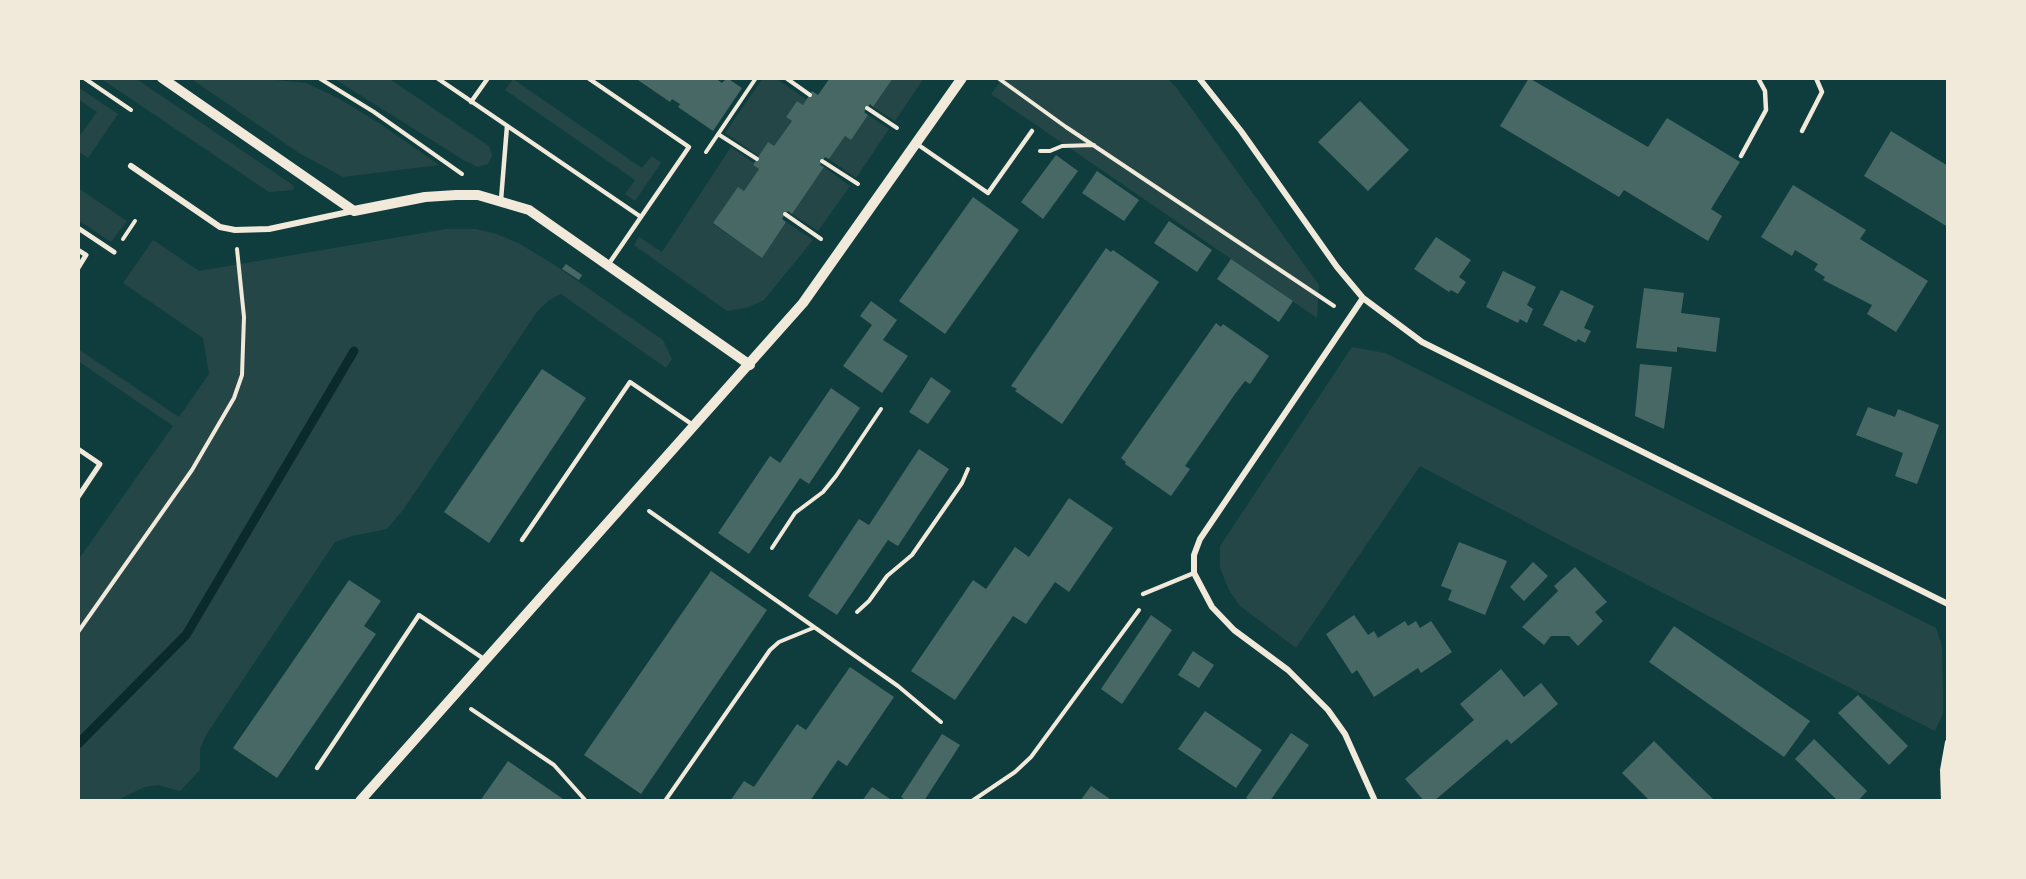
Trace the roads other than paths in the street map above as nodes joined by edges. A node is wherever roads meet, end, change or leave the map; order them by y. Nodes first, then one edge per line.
1 (162, 78) edge
2 (436, 78) edge
3 (488, 78) edge
4 (588, 78) edge
5 (962, 78) edge
6 (1199, 78) edge
7 (1758, 78) edge
8 (1816, 78) edge
9 (471, 102) junction
10 (507, 126) junction
11 (1032, 131) dead end
12 (1802, 131) dead end
13 (915, 143) junction
14 (1741, 156) dead end
15 (131, 166) dead end
16 (501, 200) junction
17 (354, 211) junction
18 (641, 217) junction
19 (78, 228) edge
20 (78, 250) edge
21 (114, 252) dead end
22 (609, 265) junction
23 (78, 267) edge
24 (1363, 298) junction
25 (750, 365) junction
26 (695, 427) junction
27 (78, 449) edge
28 (78, 497) edge
29 (522, 540) dead end
30 (1194, 573) junction
31 (1143, 594) dead end
32 (1948, 604) edge
33 (487, 660) junction
34 (1948, 742) edge
35 (317, 768) dead end
36 (360, 801) edge
37 (1375, 801) edge
38 (1944, 801) edge

1 - 17 street
2 - 9 lane
3 - 9 lane
4 - 18 lane
5 - 13 street
6 - 24 street
7 - 14 lane
8 - 12 lane
9 - 10 lane
10 - 16 lane
10 - 18 lane
11 - 13 lane
13 - 25 street
15 - 17 street
16 - 17 street
16 - 22 street
18 - 22 lane
19 - 21 street
20 - 23 street
22 - 25 street
24 - 30 street
24 - 32 street
25 - 26 street
26 - 29 lane
26 - 33 street
27 - 28 street
30 - 31 lane
30 - 37 street
33 - 35 lane
33 - 36 street
34 - 38 street

